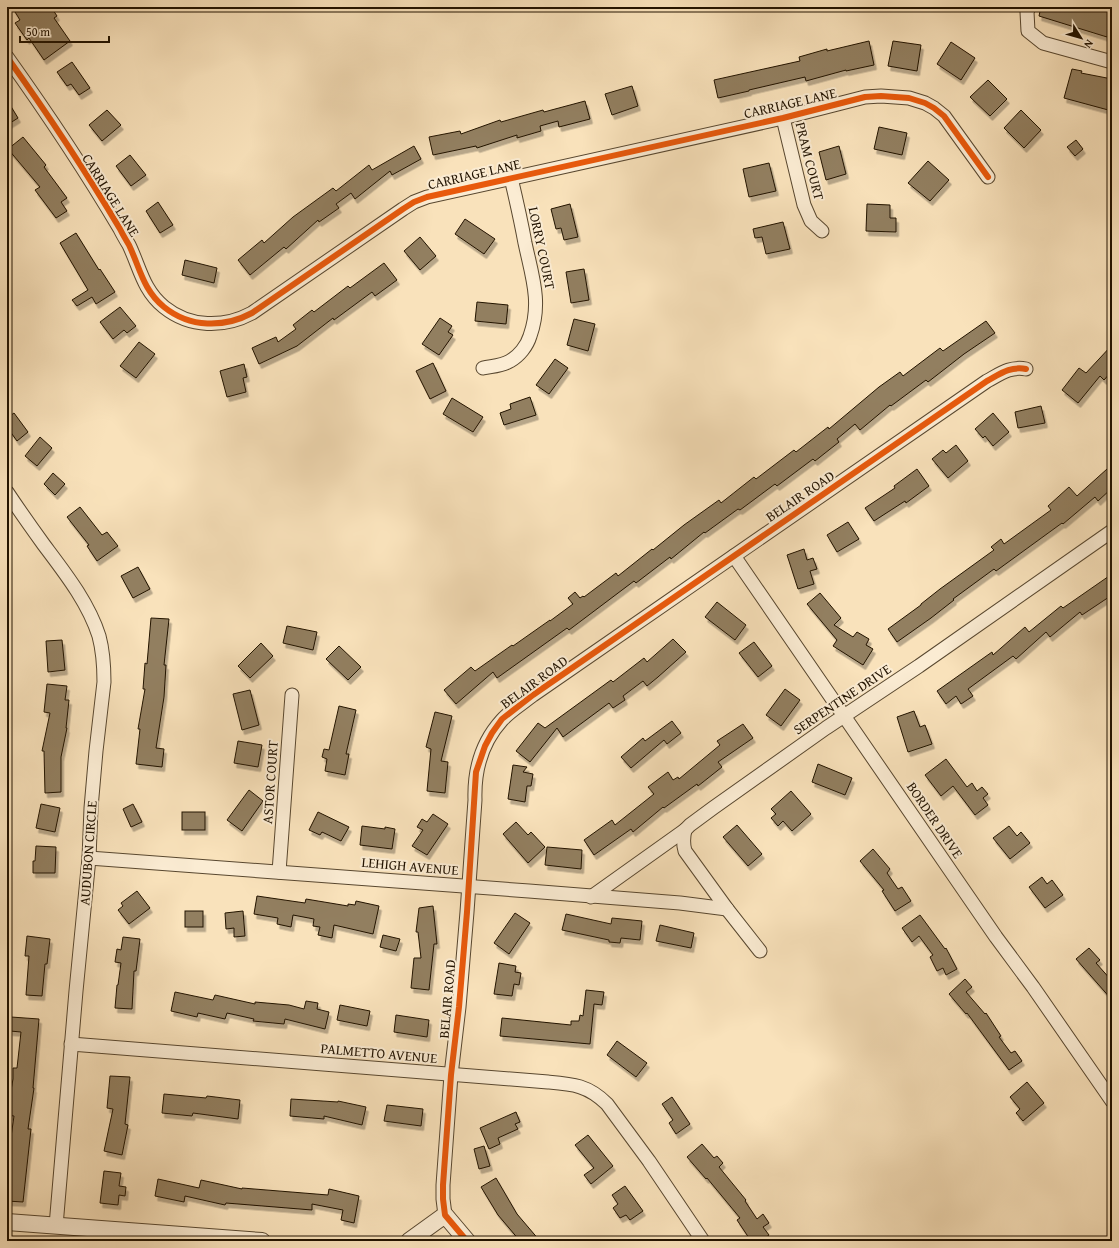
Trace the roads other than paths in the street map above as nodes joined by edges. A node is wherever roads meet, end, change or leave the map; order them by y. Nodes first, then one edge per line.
1 (1029, 7) edge
2 (7, 57) edge
3 (1112, 62) edge
4 (783, 118) junction
5 (988, 177) dead end
6 (511, 178) junction
7 (822, 231) dead end
8 (483, 368) dead end
9 (1026, 368) dead end
10 (7, 492) edge
11 (1112, 531) edge
12 (734, 556) junction
13 (292, 695) dead end
14 (844, 716) junction
15 (685, 830) junction
16 (89, 858) junction
17 (279, 872) junction
18 (469, 887) junction
19 (591, 897) junction
20 (727, 908) junction
21 (760, 951) dead end
22 (71, 1044) junction
23 (451, 1075) junction
24 (1112, 1101) edge
25 (446, 1215) junction
26 (7, 1222) edge
27 (55, 1233) edge
28 (262, 1241) edge
29 (409, 1241) edge
30 (467, 1241) edge
31 (703, 1241) edge

1 - 3 street
2 - 6 street, CARRIAGE LANE
4 - 5 street, CARRIAGE LANE
4 - 6 street, CARRIAGE LANE
4 - 7 street, PRAM COURT
6 - 8 street, LORRY COURT
9 - 12 street, BELAIR ROAD
10 - 16 street, AUDUBON CIRCLE
11 - 14 street, SERPENTINE DRIVE
12 - 14 street, BORDER DRIVE
12 - 18 street, BELAIR ROAD
13 - 17 street, ASTOR COURT
14 - 15 street, SERPENTINE DRIVE
14 - 24 street, BORDER DRIVE
15 - 19 street, SERPENTINE DRIVE
15 - 20 street
16 - 17 street, LEHIGH AVENUE
16 - 22 street, AUDUBON CIRCLE
17 - 18 street, LEHIGH AVENUE
18 - 19 street, LEHIGH AVENUE
18 - 23 street, BELAIR ROAD
19 - 20 street, LEHIGH AVENUE
20 - 21 street
22 - 23 street, PALMETTO AVENUE
22 - 27 street, AUDUBON CIRCLE
23 - 25 street, BELAIR ROAD
23 - 31 street, PALMETTO AVENUE
25 - 29 street
25 - 30 street
26 - 27 street
27 - 28 street

